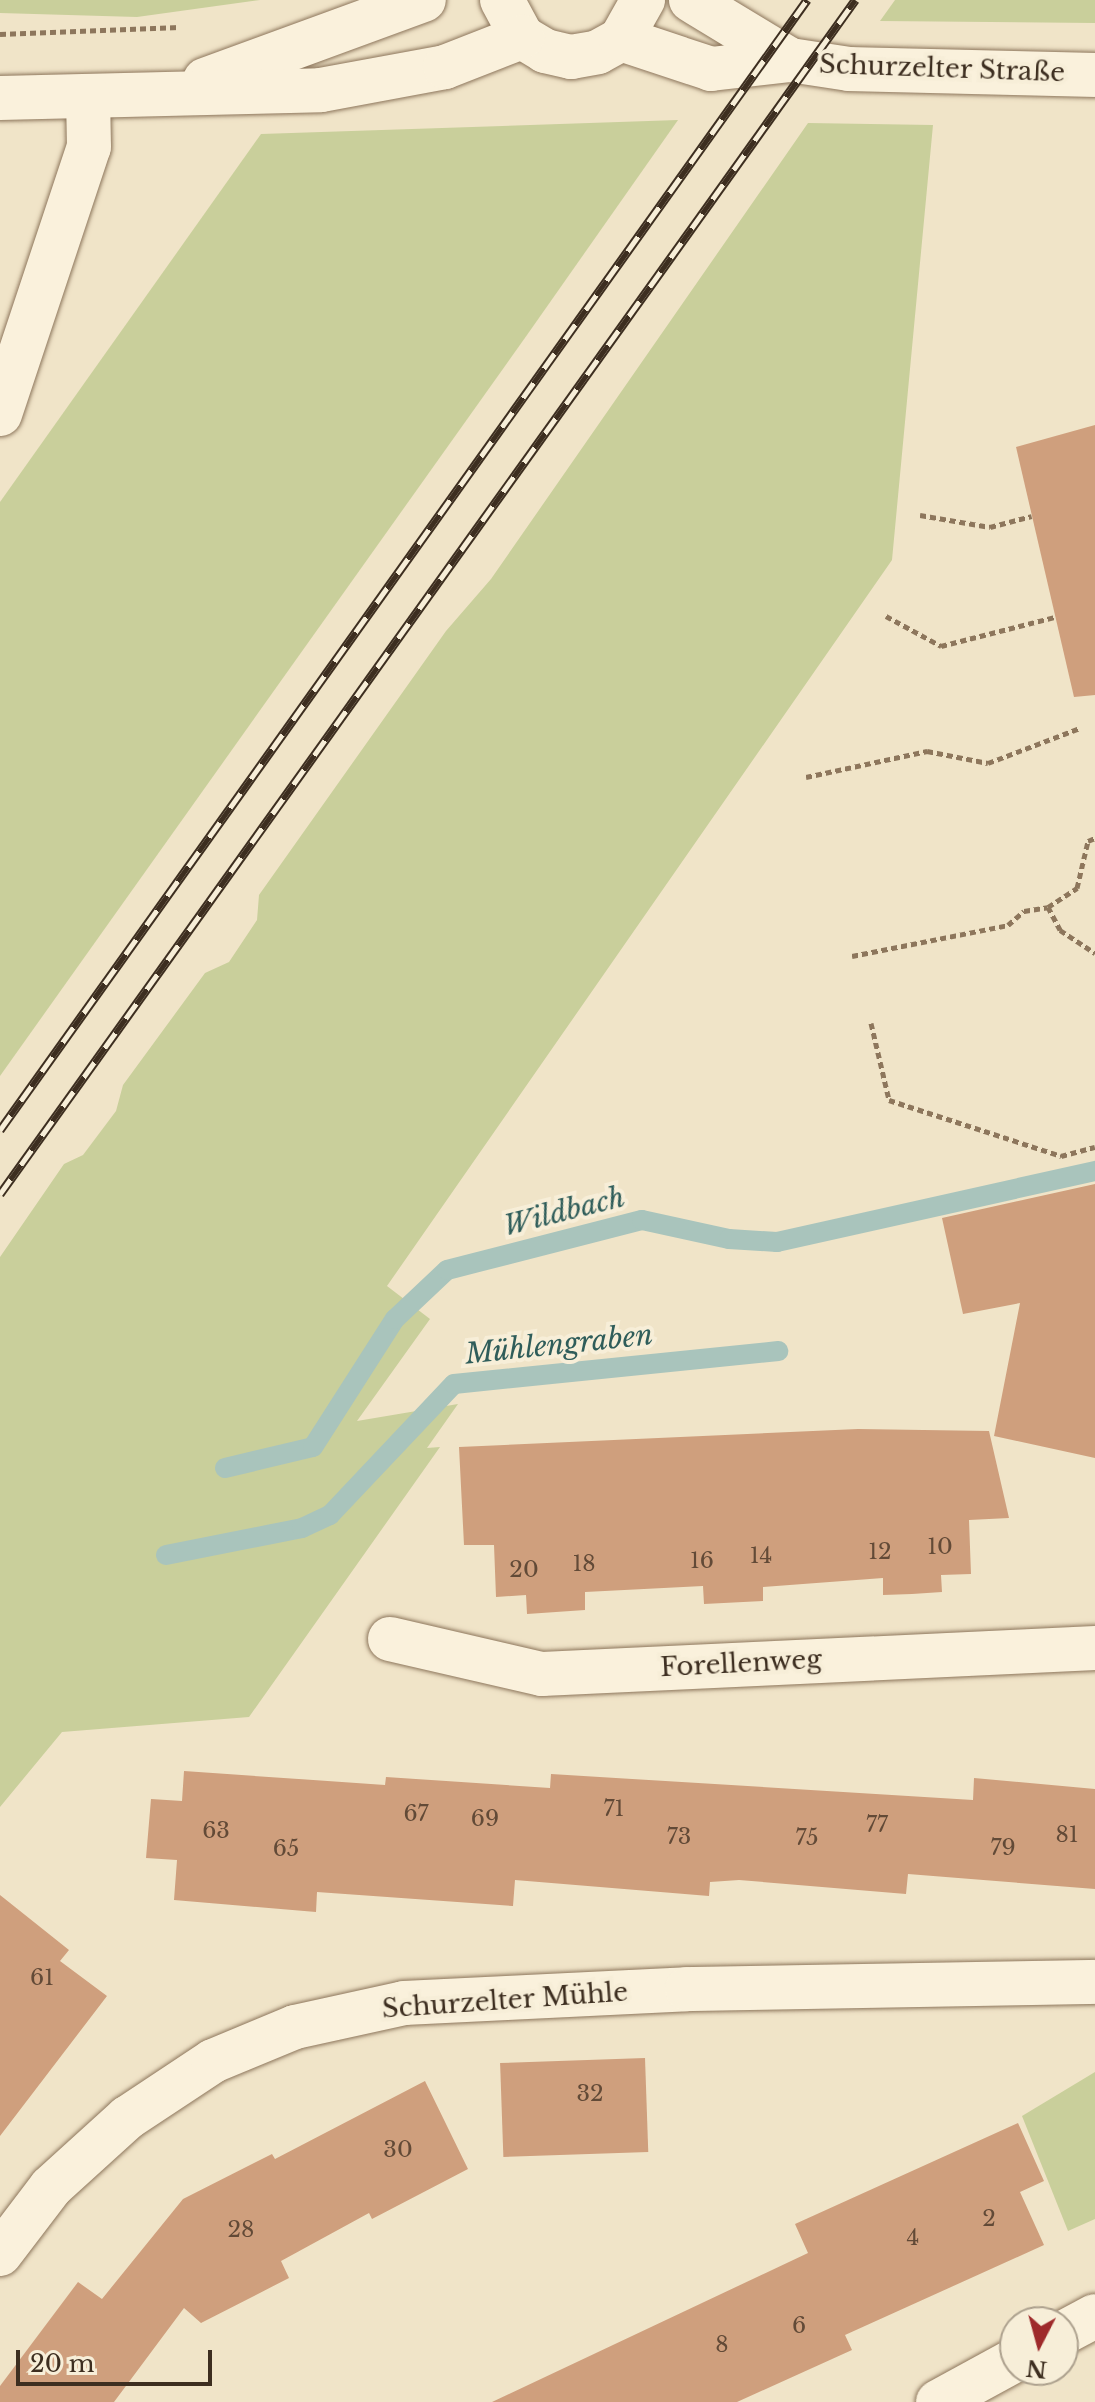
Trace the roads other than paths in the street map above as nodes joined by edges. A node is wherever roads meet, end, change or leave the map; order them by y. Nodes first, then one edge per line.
1 (424, 0) edge
2 (643, 0) edge
3 (691, 0) edge
4 (512, 18) edge
5 (621, 39) junction
6 (790, 60) junction
7 (1095, 75) edge
8 (169, 93) junction
9 (88, 96) junction
10 (0, 98) edge
11 (0, 414) edge
12 (390, 1639) dead end
13 (1095, 1648) edge
14 (1095, 1982) edge
15 (0, 2254) edge
16 (999, 2369) edge
17 (938, 2402) edge

1 - 8 street
2 - 5 street
3 - 6 street, Schurzelter Straße
4 - 5 street
4 - 8 street
5 - 6 street, Schurzelter Straße
6 - 7 street, Schurzelter Straße
8 - 9 street
9 - 10 street
9 - 11 street
12 - 13 street, Forellenweg
14 - 15 street, Schurzelter Mühle
16 - 17 street

